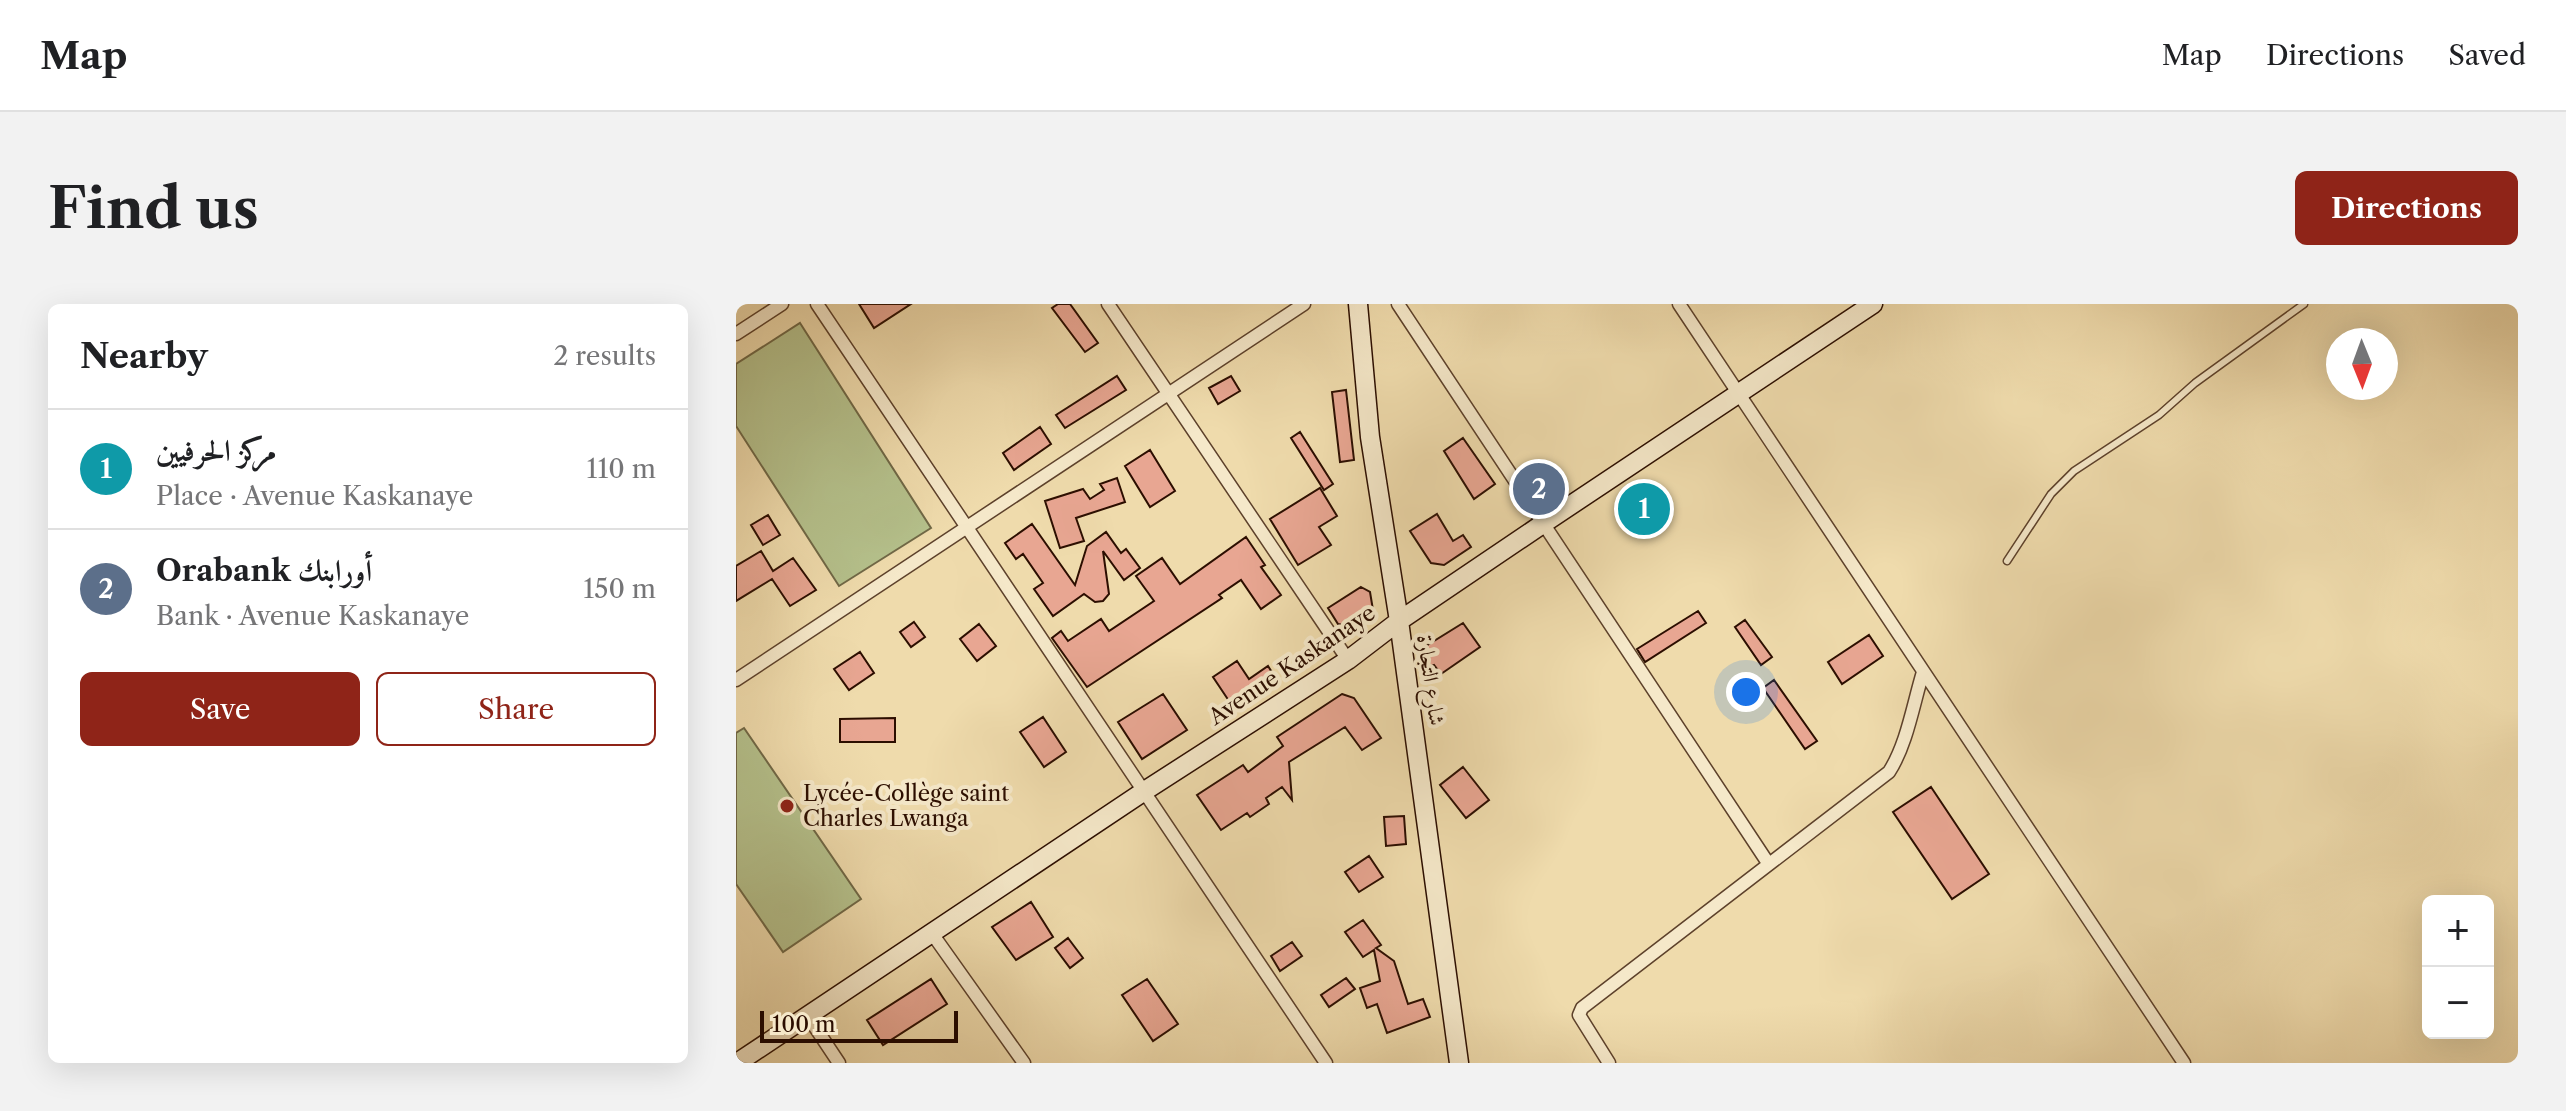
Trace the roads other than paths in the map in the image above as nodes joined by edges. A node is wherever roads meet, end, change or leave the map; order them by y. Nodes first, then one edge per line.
1 (782, 304) edge
2 (817, 304) edge
3 (1108, 304) edge
4 (1304, 304) edge
5 (1358, 304) edge
6 (1398, 304) edge
7 (1679, 304) edge
8 (1873, 304) edge
9 (2304, 304) edge
10 (736, 334) edge
11 (1168, 393) junction
12 (1739, 394) junction
13 (1544, 523) junction
14 (967, 526) junction
15 (2007, 561) dead end
16 (1399, 621) junction
17 (1348, 660) junction
18 (1923, 672) junction
19 (736, 680) edge
20 (1143, 792) junction
21 (1768, 863) junction
22 (931, 932) junction
23 (807, 1015) junction
24 (737, 1063) edge
25 (839, 1063) edge
26 (1024, 1063) edge
27 (1326, 1063) edge
28 (1459, 1063) edge
29 (1609, 1063) edge
30 (2184, 1063) edge

1 - 10 street
2 - 14 street
3 - 11 street
4 - 11 street
5 - 16 street, شارع التجارة
6 - 13 street
7 - 12 street
8 - 12 street, Avenue Kaskanaye
9 - 15 lane
11 - 14 street
11 - 17 street
12 - 13 street, Avenue Kaskanaye
12 - 18 street
13 - 16 street, Avenue Kaskanaye
13 - 21 street
14 - 19 street
14 - 20 street
16 - 17 street, Avenue Kaskanaye
16 - 28 street, شارع التجارة
17 - 20 street, Avenue Kaskanaye
18 - 21 street
18 - 30 street
20 - 22 street, Avenue Kaskanaye
20 - 27 street
21 - 29 street
22 - 23 street, Avenue Kaskanaye
22 - 26 street
23 - 24 street, Avenue Kaskanaye
23 - 25 street

